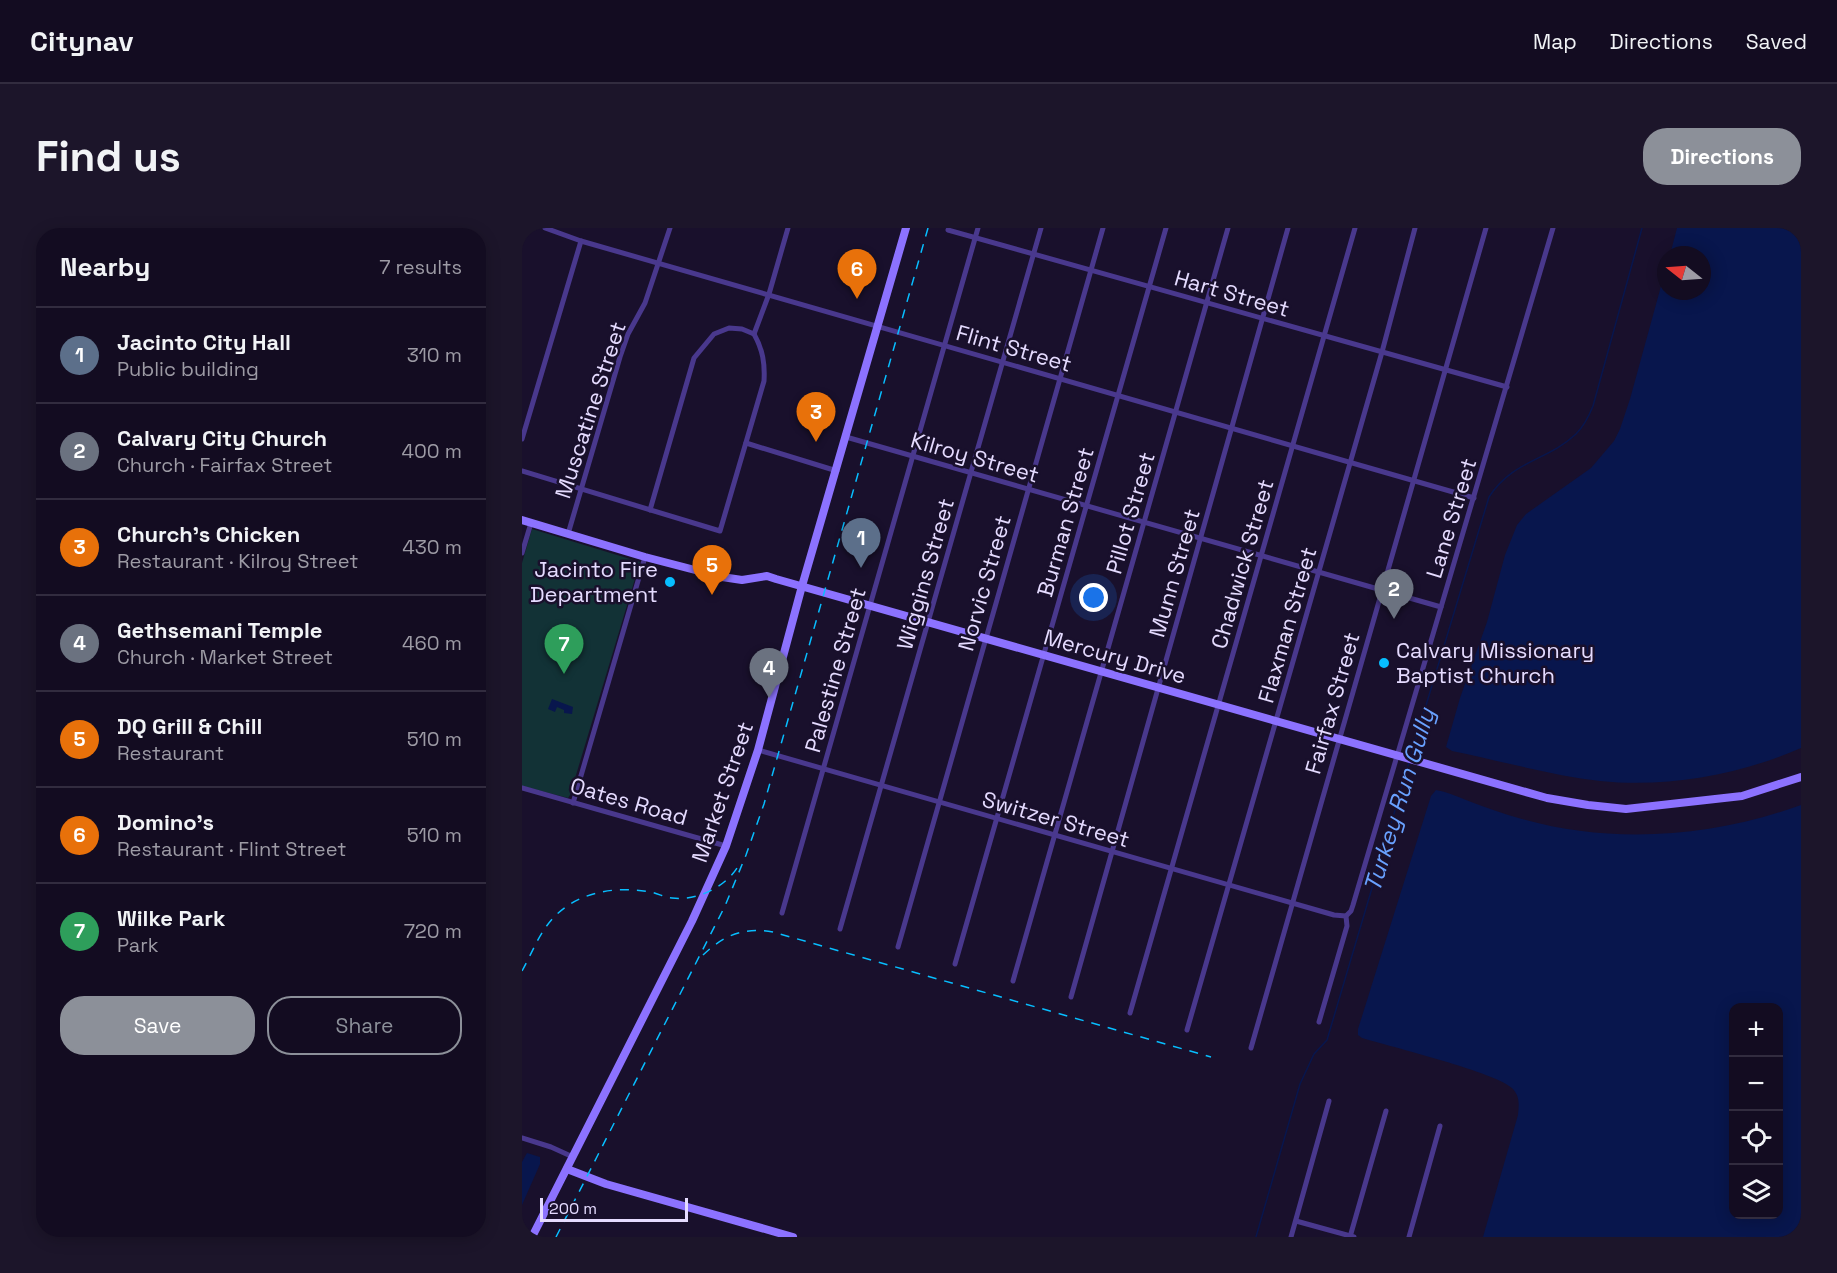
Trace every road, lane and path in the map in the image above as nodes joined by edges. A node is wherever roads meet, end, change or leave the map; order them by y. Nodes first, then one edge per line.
1 (545, 228) edge
2 (670, 228) edge
3 (788, 228) edge
4 (906, 228) edge
5 (978, 228) edge
6 (1041, 228) edge
7 (1103, 228) edge
8 (1166, 228) edge
9 (1228, 228) edge
10 (1288, 228) edge
11 (1355, 228) edge
12 (1415, 228) edge
13 (1486, 228) edge
14 (1553, 228) edge
15 (554, 230) edge
16 (948, 230) dead end
17 (976, 237) junction
18 (581, 241) junction
19 (1034, 254) junction
20 (660, 262) junction
21 (1091, 270) junction
22 (1149, 286) junction
23 (769, 294) junction
24 (1207, 303) junction
25 (1263, 318) junction
26 (878, 325) junction
27 (754, 334) junction
28 (1324, 336) junction
29 (945, 345) junction
30 (1382, 352) junction
31 (1003, 362) junction
32 (1445, 370) junction
33 (1060, 378) junction
34 (1507, 387) junction
35 (1118, 395) junction
36 (1176, 412) junction
37 (1232, 428) junction
38 (846, 437) junction
39 (522, 439) edge
40 (746, 443) junction
41 (1293, 446) junction
42 (913, 456) junction
43 (1350, 462) junction
44 (522, 471) edge
45 (837, 471) junction
46 (971, 473) junction
47 (1413, 481) junction
48 (1028, 489) junction
49 (581, 490) junction
50 (1474, 498) junction
51 (1087, 506) junction
52 (650, 510) junction
53 (522, 520) edge
54 (1144, 522) junction
55 (531, 523) junction
56 (568, 534) junction
57 (1201, 538) junction
58 (522, 553) edge
59 (1261, 555) junction
60 (645, 557) junction
61 (1319, 572) junction
62 (802, 586) junction
63 (1382, 590) junction
64 (871, 605) junction
65 (1441, 607) junction
66 (928, 621) junction
67 (986, 638) junction
68 (1044, 654) junction
69 (1102, 671) junction
70 (1159, 687) junction
71 (1218, 705) junction
72 (1276, 722) junction
73 (1338, 739) junction
74 (758, 750) junction
75 (1401, 757) junction
76 (824, 769) junction
77 (1801, 777) edge
78 (881, 786) junction
79 (522, 788) edge
80 (939, 802) junction
81 (573, 803) junction
82 (997, 819) junction
83 (1055, 836) junction
84 (726, 846) junction
85 (1112, 852) junction
86 (1171, 869) junction
87 (1229, 885) junction
88 (1292, 903) junction
89 (782, 913) dead end
90 (1346, 916) junction
91 (840, 929) dead end
92 (898, 947) dead end
93 (955, 964) dead end
94 (1013, 981) dead end
95 (1071, 997) dead end
96 (1130, 1013) dead end
97 (1319, 1022) dead end
98 (1187, 1030) dead end
99 (1251, 1048) dead end
100 (1329, 1101) dead end
101 (1386, 1111) dead end
102 (1440, 1126) dead end
103 (522, 1138) edge
104 (573, 1157) junction
105 (567, 1169) junction
106 (1296, 1221) junction
107 (532, 1237) edge
108 (793, 1237) edge
109 (1291, 1237) edge
110 (1351, 1237) edge
111 (1408, 1237) edge

1 - 15 street, Flint Street
2 - 20 street, Muscatine Street
3 - 23 street
4 - 26 main road, Market Street
5 - 17 street, Palestine Street
6 - 19 street, Wiggins Street
7 - 21 street, Norvic Street
8 - 22 street, Burman Street
9 - 24 street, Pillot Street
10 - 25 street, Munn Street
11 - 28 street, Chadwick Street
12 - 30 street, Flaxman Street
13 - 32 street, Fairfax Street
14 - 34 street, Lane Street
15 - 18 street, Flint Street
16 - 17 street, Hart Street
17 - 19 street, Hart Street
17 - 29 street, Palestine Street
18 - 20 street, Flint Street
18 - 39 street
19 - 21 street, Hart Street
19 - 31 street, Wiggins Street
20 - 23 street, Flint Street
20 - 49 street, Muscatine Street
21 - 22 street, Hart Street
21 - 33 street, Norvic Street
22 - 24 street, Hart Street
22 - 35 street, Burman Street
23 - 26 street, Flint Street
23 - 27 street
24 - 25 street, Hart Street
24 - 36 street, Pillot Street
25 - 28 street, Hart Street
25 - 37 street, Munn Street
26 - 29 street, Flint Street
26 - 38 main road, Market Street
27 - 40 street
27 - 52 street
28 - 30 street, Hart Street
28 - 41 street, Chadwick Street
29 - 31 street, Flint Street
29 - 42 street, Palestine Street
30 - 32 street, Hart Street
30 - 43 street, Flaxman Street
31 - 33 street, Flint Street
31 - 46 street, Wiggins Street
32 - 34 street, Hart Street
32 - 47 street, Fairfax Street
33 - 35 street, Flint Street
33 - 48 street, Norvic Street
34 - 50 street, Lane Street
35 - 36 street, Flint Street
35 - 51 street, Burman Street
36 - 37 street, Flint Street
36 - 54 street, Pillot Street
37 - 41 street, Flint Street
37 - 57 street, Munn Street
38 - 42 street, Kilroy Street
38 - 45 main road, Market Street
40 - 45 street
40 - 52 street
41 - 43 street, Flint Street
41 - 59 street, Chadwick Street
42 - 46 street, Kilroy Street
42 - 64 street, Palestine Street
43 - 47 street, Flint Street
43 - 61 street, Flaxman Street
44 - 49 street
45 - 62 main road, Market Street
46 - 48 street, Kilroy Street
46 - 66 street, Wiggins Street
47 - 50 street, Flint Street
47 - 63 street, Fairfax Street
48 - 51 street, Kilroy Street
48 - 67 street, Norvic Street
49 - 52 street
49 - 56 street, Muscatine Street
50 - 65 street, Lane Street
51 - 54 street, Kilroy Street
51 - 68 street, Burman Street
53 - 55 main road, Mercury Drive
54 - 57 street, Kilroy Street
54 - 69 street, Pillot Street
55 - 56 main road, Mercury Drive
55 - 58 street
56 - 60 main road, Mercury Drive
57 - 59 street, Kilroy Street
57 - 70 street, Munn Street
59 - 61 street, Kilroy Street
59 - 71 street, Chadwick Street
60 - 62 main road, Mercury Drive
60 - 81 street
61 - 63 street, Kilroy Street
61 - 72 street, Flaxman Street
62 - 64 main road, Mercury Drive
62 - 74 main road, Market Street
63 - 65 street, Kilroy Street
63 - 73 street, Fairfax Street
64 - 66 main road, Mercury Drive
64 - 76 street, Palestine Street
65 - 75 street, Lane Street
66 - 67 main road, Mercury Drive
66 - 78 street, Wiggins Street
67 - 68 main road, Mercury Drive
67 - 80 street, Norvic Street
68 - 69 main road, Mercury Drive
68 - 82 street, Burman Street
69 - 70 main road, Mercury Drive
69 - 83 street, Pillot Street
70 - 71 main road, Mercury Drive
70 - 85 street, Munn Street
71 - 72 main road, Mercury Drive
71 - 86 street, Chadwick Street
72 - 73 main road, Mercury Drive
72 - 87 street, Flaxman Street
73 - 75 main road, Mercury Drive
73 - 88 street, Fairfax Street
74 - 76 street, Switzer Street
74 - 84 main road, Market Street
75 - 77 main road, Mercury Drive
75 - 90 street, Lane Street
76 - 78 street, Switzer Street
76 - 89 street, Palestine Street
78 - 80 street, Switzer Street
78 - 91 street, Wiggins Street
79 - 81 street, Oates Road
80 - 82 street, Switzer Street
80 - 92 street, Norvic Street
81 - 84 street, Oates Road
82 - 83 street, Switzer Street
82 - 93 street, Burman Street
83 - 85 street, Switzer Street
83 - 94 street, Pillot Street
84 - 104 main road, Market Street
85 - 86 street, Switzer Street
85 - 95 street, Munn Street
86 - 87 street, Switzer Street
86 - 96 street, Chadwick Street
87 - 88 street, Switzer Street
87 - 98 street, Flaxman Street
88 - 90 street, Switzer Street
88 - 99 street, Fairfax Street
90 - 97 street, Lane Street
100 - 106 street
101 - 110 street
102 - 111 street
103 - 104 street
104 - 105 main road, Market Street
105 - 107 main road, Market Street
105 - 108 main road
106 - 109 street
106 - 110 street

